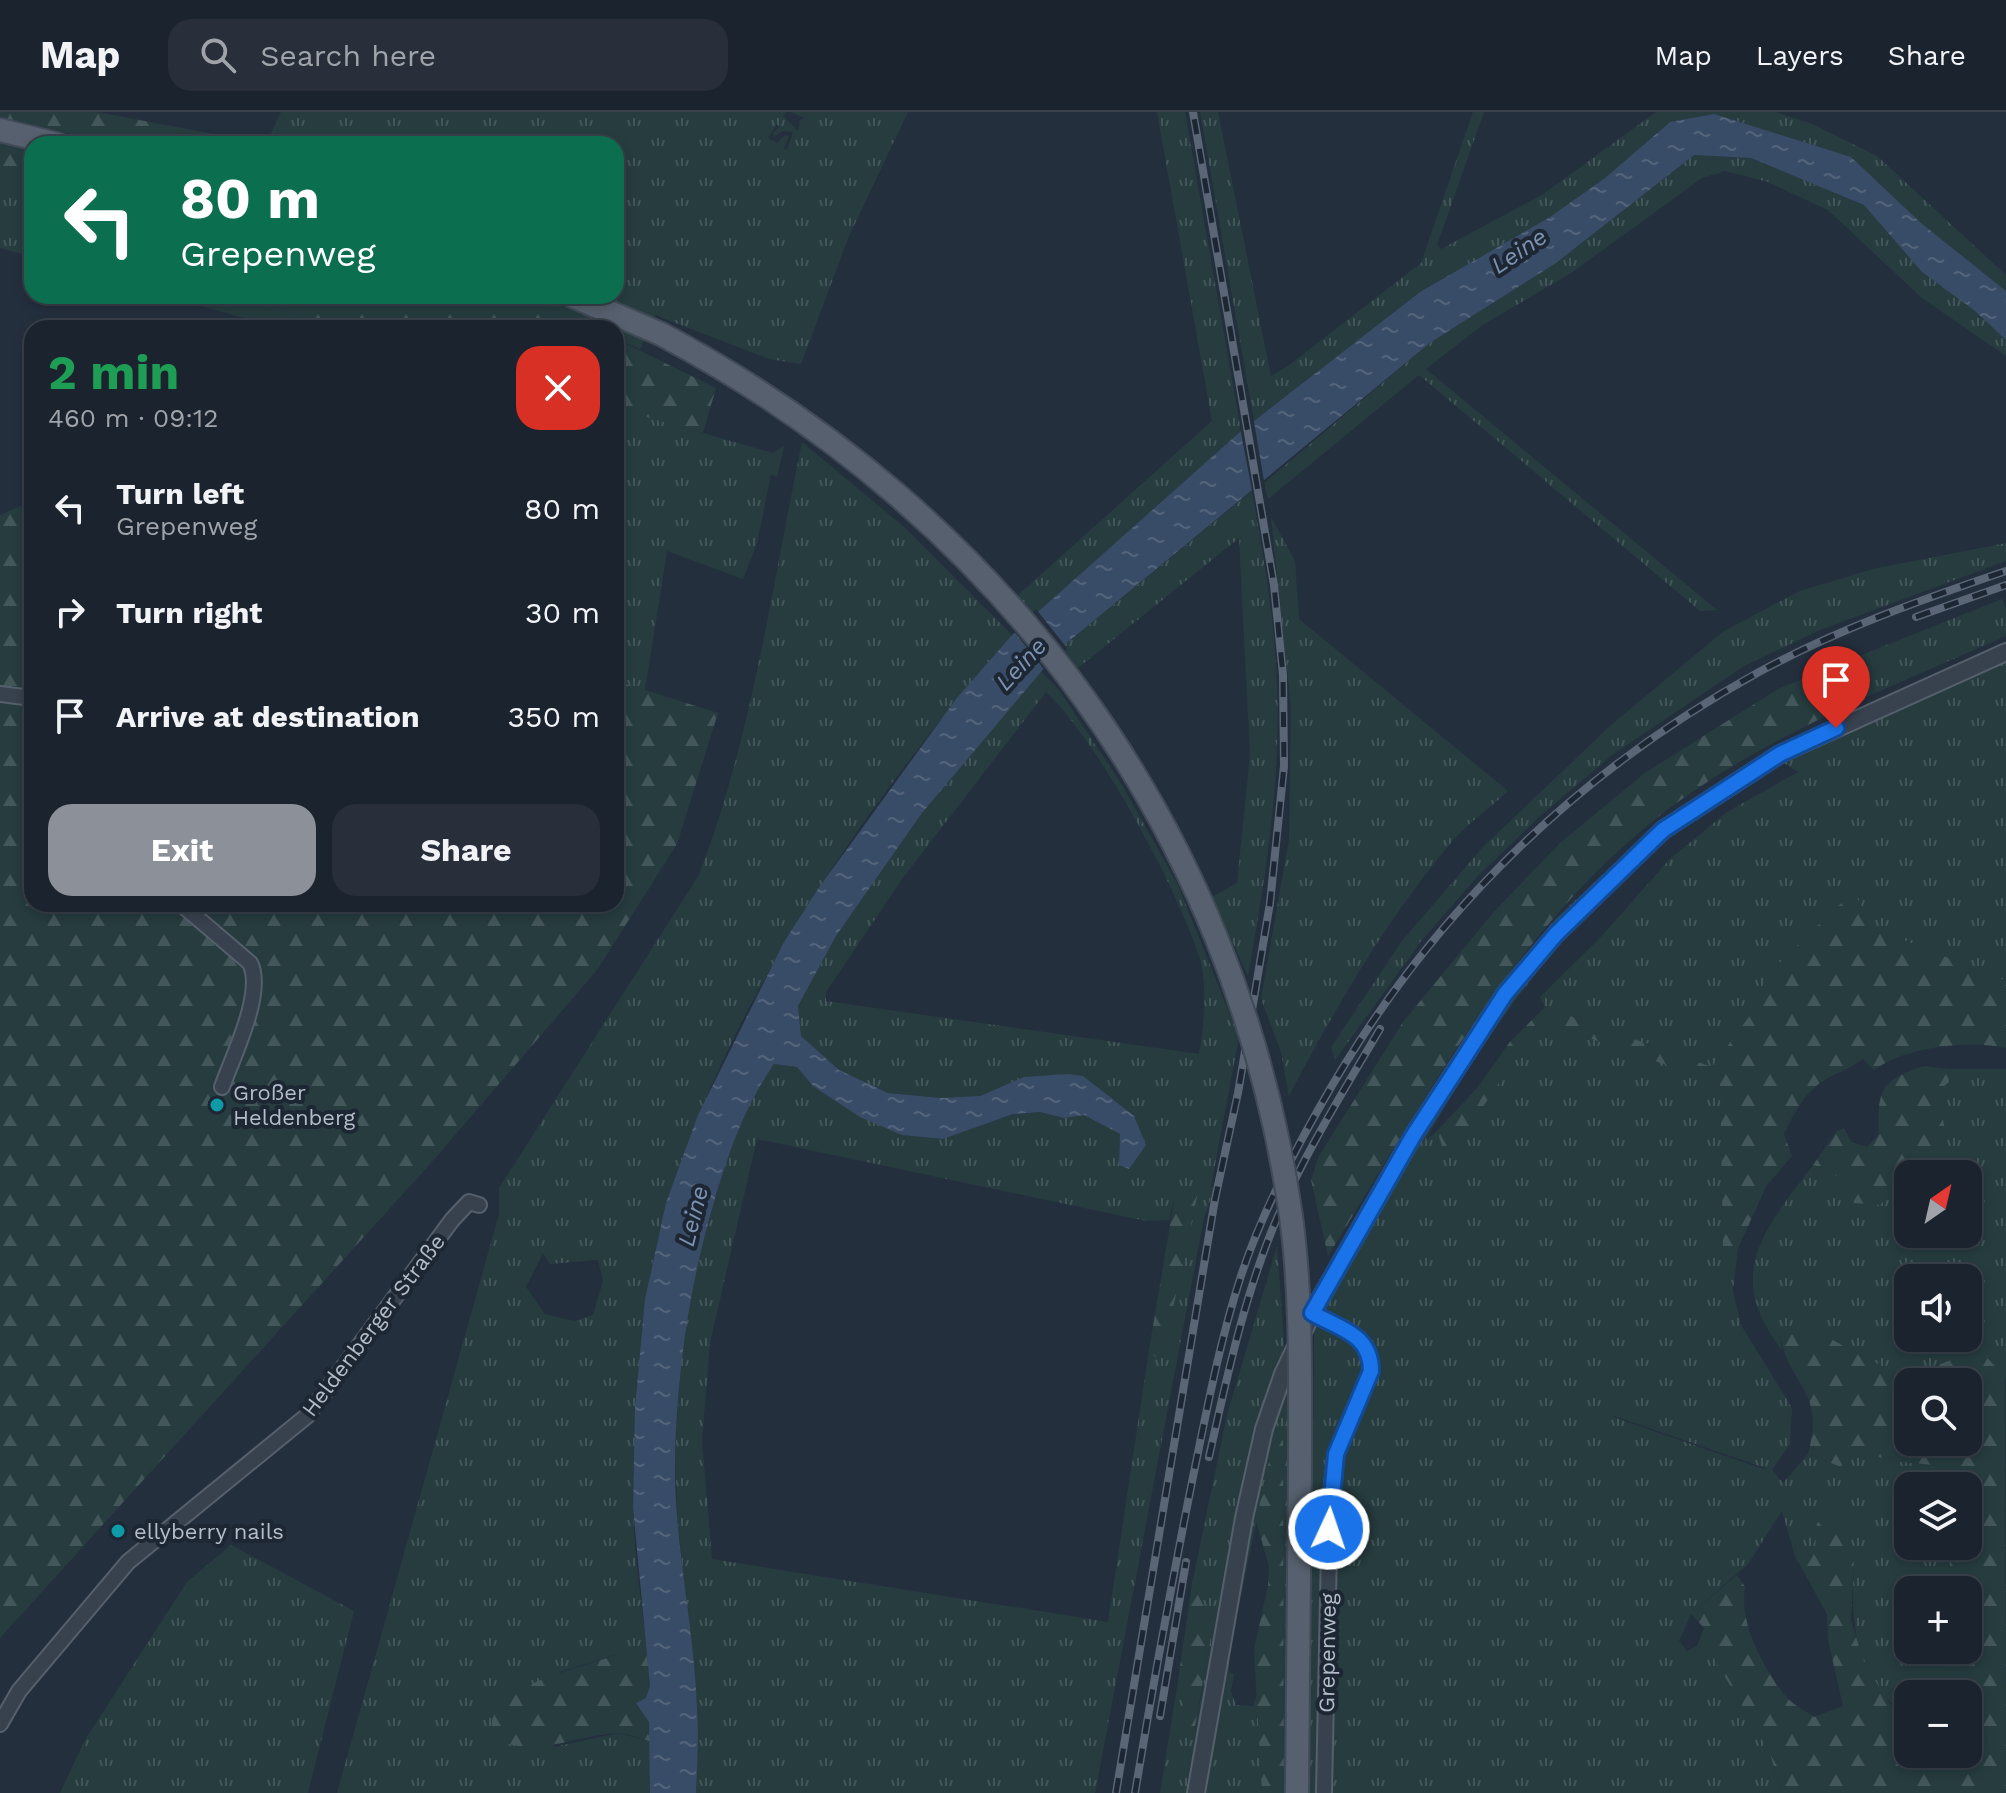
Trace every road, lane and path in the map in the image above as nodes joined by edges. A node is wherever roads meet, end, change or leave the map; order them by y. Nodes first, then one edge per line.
1 (0, 130) edge
2 (24, 136) edge
3 (591, 304) edge
4 (2006, 652) edge
5 (0, 694) edge
6 (24, 697) edge
7 (190, 912) edge
8 (222, 1087) dead end
9 (479, 1205) dead end
10 (1312, 1313) junction
11 (0, 1724) edge
12 (1196, 1793) edge
13 (1297, 1793) edge
14 (1324, 1793) edge

1 - 2 main road
3 - 13 main road, bridge
4 - 10 street
5 - 6 street
7 - 8 street
9 - 11 street, Heldenberger Straße
10 - 12 street
10 - 14 street, Grepenweg

